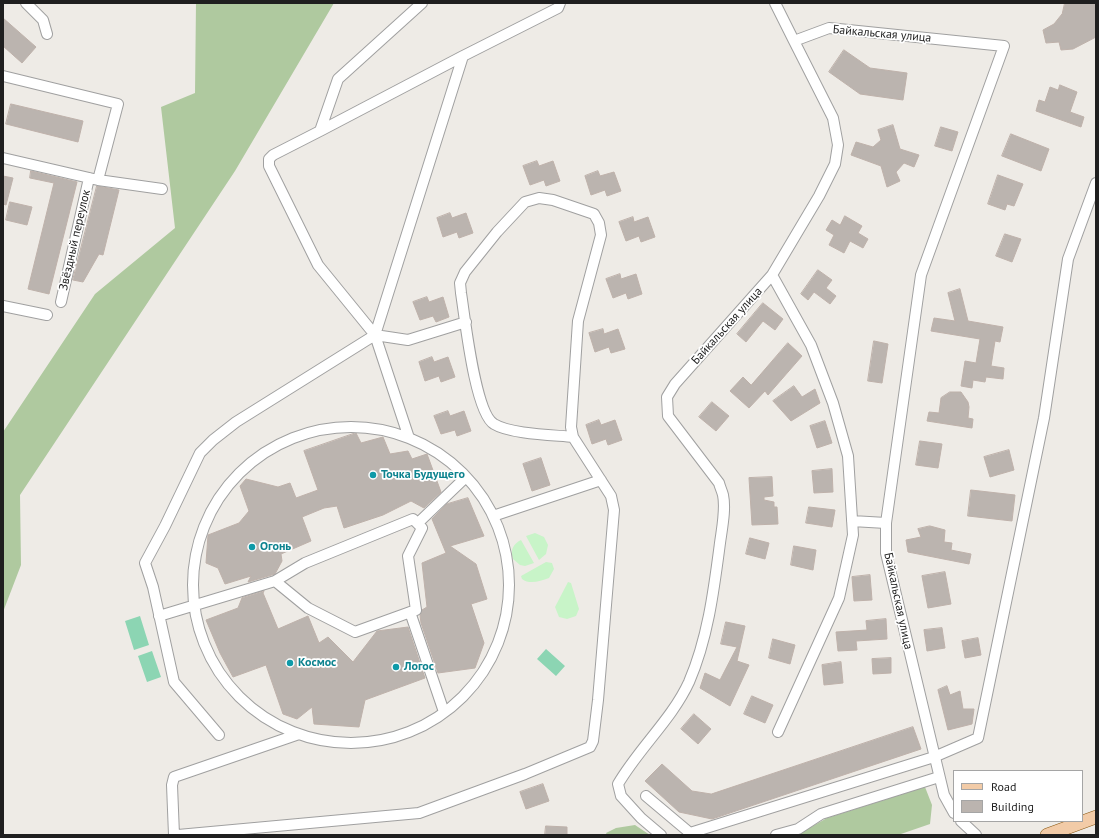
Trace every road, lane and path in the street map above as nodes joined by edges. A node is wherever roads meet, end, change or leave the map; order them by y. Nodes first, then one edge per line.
1 (26, 3) edge
2 (422, 3) edge
3 (560, 3) edge
4 (775, 3) edge
5 (47, 34) dead end
6 (794, 41) junction
7 (463, 56) junction
8 (3, 76) edge
9 (320, 131) junction
10 (3, 158) edge
11 (96, 177) junction
12 (1096, 183) edge
13 (162, 189) dead end
14 (772, 275) junction
15 (61, 302) dead end
16 (3, 306) edge
17 (48, 315) dead end
18 (466, 322) junction
19 (375, 335) junction
20 (573, 437) junction
21 (409, 438) junction
22 (466, 477) junction
23 (601, 480) junction
24 (493, 516) junction
25 (852, 521) junction
26 (418, 523) junction
27 (886, 523) junction
28 (275, 582) junction
29 (194, 605) junction
30 (410, 612) junction
31 (159, 616) junction
32 (444, 712) junction
33 (778, 732) dead end
34 (299, 734) junction
35 (219, 735) dead end
36 (934, 757) junction
37 (939, 777) junction
38 (646, 796) dead end
39 (953, 811) edge
40 (1096, 817) edge
41 (962, 822) edge
42 (1082, 822) edge
43 (1083, 822) edge
44 (174, 835) edge
45 (178, 835) edge
46 (661, 835) edge
47 (776, 835) edge
48 (976, 835) edge
49 (1047, 835) edge

1 - 5 street
2 - 9 street
3 - 7 street
4 - 6 street
6 - 14 street, Байкальская улица
6 - 27 street, Байкальская улица
7 - 9 street
7 - 19 street
8 - 11 street, Звёздный переулок
9 - 19 street
10 - 11 street
11 - 13 street
11 - 15 street, Звёздный переулок
12 - 36 street
14 - 25 street
14 - 46 street, Байкальская улица
16 - 17 street
18 - 19 street
18 - 20 street
18 - 20 street
19 - 21 street
19 - 31 street
20 - 23 street
21 - 22 street
21 - 29 street
22 - 24 street
22 - 26 street
23 - 24 street
23 - 45 street
24 - 32 street
25 - 27 street
25 - 33 street
26 - 28 street
26 - 30 street
27 - 36 street, Байкальская улица
28 - 29 street
28 - 30 street
29 - 31 street
29 - 34 street
30 - 32 street
31 - 35 street
32 - 34 street
34 - 44 street
36 - 37 street, Байкальская улица
36 - 38 street
37 - 39 street, Байкальская улица
37 - 47 street
40 - 43 main road
41 - 48 street
42 - 49 main road

